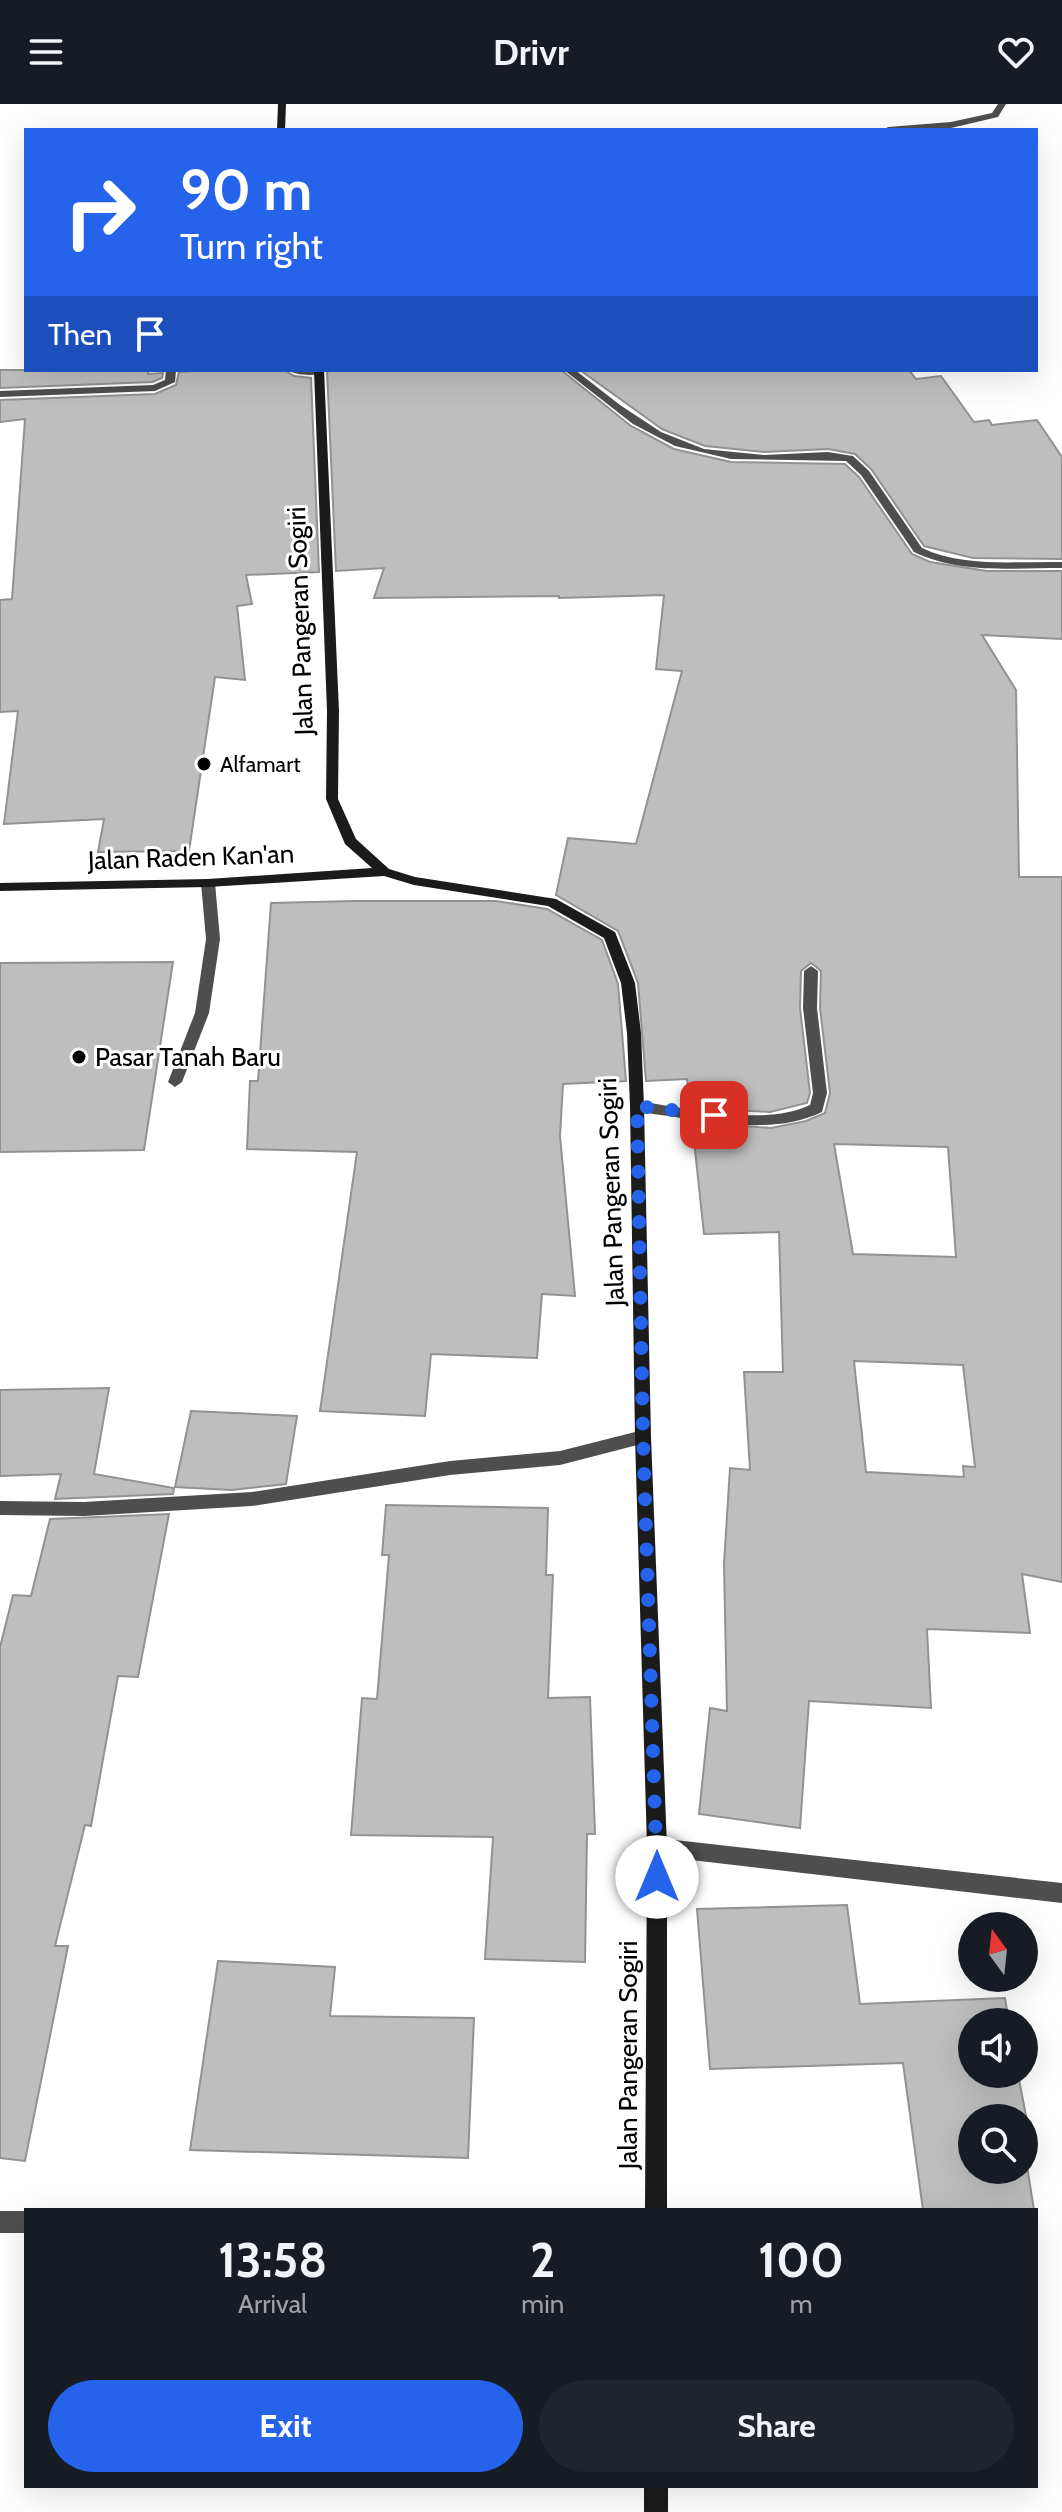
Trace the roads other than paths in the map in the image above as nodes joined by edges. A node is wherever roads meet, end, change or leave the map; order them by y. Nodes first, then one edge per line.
1 (282, 104) edge
2 (1002, 104) edge
3 (281, 128) edge
4 (913, 128) edge
5 (171, 372) edge
6 (319, 372) edge
7 (572, 372) edge
8 (0, 394) edge
9 (1062, 565) edge
10 (384, 872) junction
11 (208, 883) junction
12 (0, 887) edge
13 (811, 971) dead end
14 (175, 1082) dead end
15 (637, 1106) junction
16 (643, 1437) junction
17 (0, 1508) edge
18 (657, 1847) junction
19 (1062, 1893) edge
20 (656, 2208) edge
21 (0, 2222) edge
22 (24, 2222) edge
23 (656, 2488) edge
24 (656, 2512) edge

1 - 3 street
2 - 4 street
5 - 8 street
6 - 10 street, Jalan Pangeran Sogiri
7 - 9 street
10 - 11 street, Jalan Raden Kan'an
10 - 15 street, Jalan Pangeran Sogiri
11 - 12 street, Jalan Raden Kan'an
11 - 14 street
13 - 15 street
15 - 16 street, Jalan Pangeran Sogiri
16 - 17 street
16 - 18 street, Jalan Pangeran Sogiri
18 - 19 street
18 - 20 street, Jalan Pangeran Sogiri
21 - 22 street
23 - 24 street

